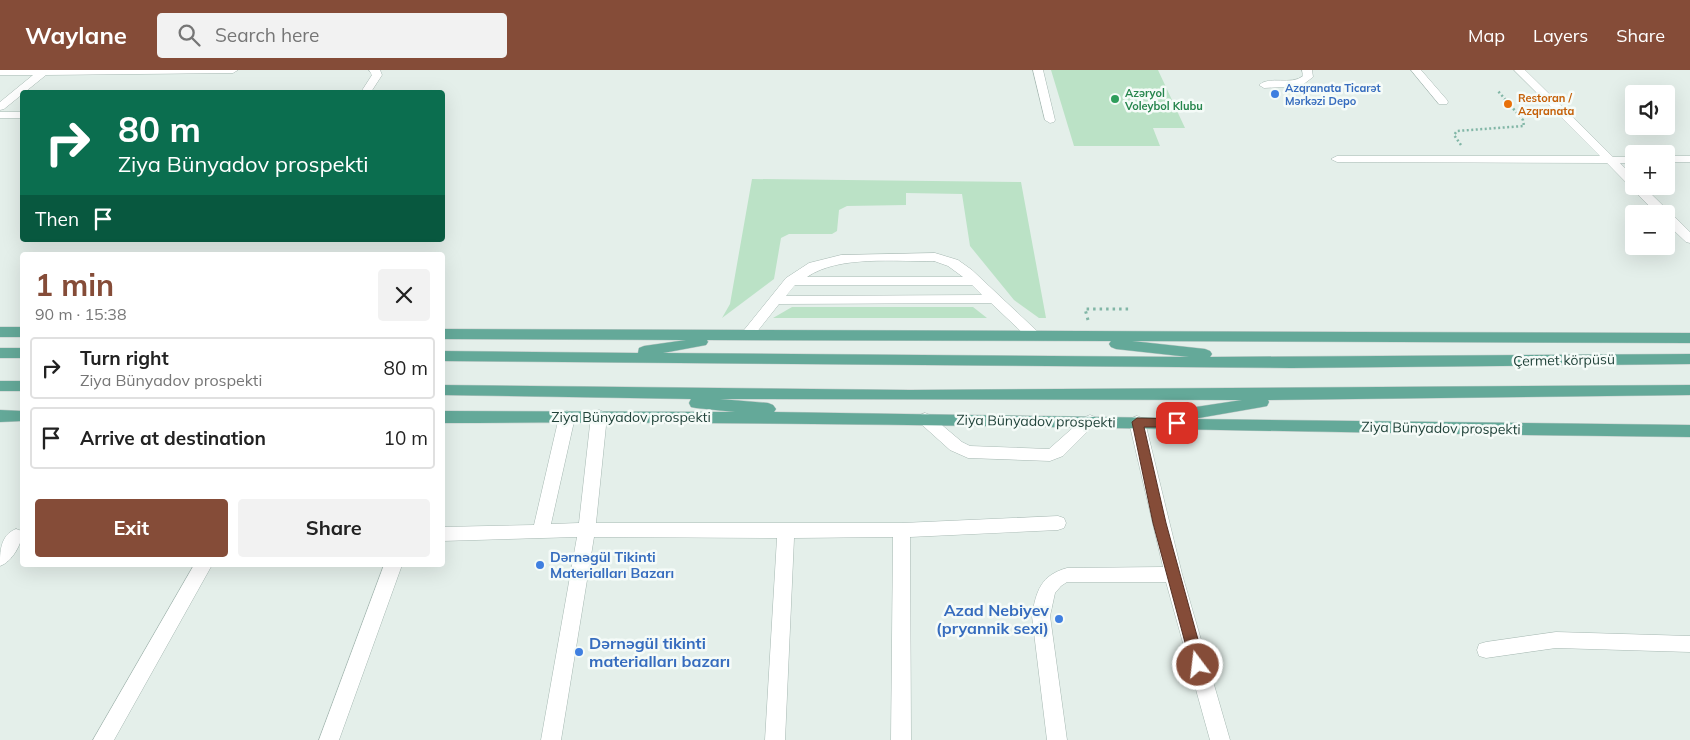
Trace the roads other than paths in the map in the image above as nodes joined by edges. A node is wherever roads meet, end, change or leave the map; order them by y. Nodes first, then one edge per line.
1 (233, 70) edge
2 (374, 70) edge
3 (1038, 70) edge
4 (1308, 70) edge
5 (1416, 70) edge
6 (1519, 70) edge
7 (0, 72) edge
8 (43, 72) junction
9 (1264, 85) dead end
10 (21, 90) edge
11 (367, 90) edge
12 (20, 91) edge
13 (1442, 102) dead end
14 (0, 107) edge
15 (0, 115) edge
16 (20, 115) edge
17 (1050, 120) dead end
18 (1337, 159) dead end
19 (1675, 159) edge
20 (1690, 159) edge
21 (1609, 160) junction
22 (1625, 160) edge
23 (1625, 175) edge
24 (1645, 195) edge
25 (1655, 205) edge
26 (1675, 224) edge
27 (1688, 236) edge
28 (791, 281) junction
29 (976, 281) junction
30 (995, 299) junction
31 (776, 300) junction
32 (0, 332) edge
33 (20, 332) edge
34 (445, 334) edge
35 (747, 335) junction
36 (1032, 335) junction
37 (1690, 338) edge
38 (0, 353) edge
39 (20, 353) edge
40 (445, 356) edge
41 (600, 358) junction
42 (1690, 358) edge
43 (1291, 363) junction
44 (0, 386) edge
45 (20, 386) edge
46 (445, 390) edge
47 (1690, 390) edge
48 (585, 393) junction
49 (1306, 395) junction
50 (0, 416) edge
51 (20, 416) edge
52 (599, 416) junction
53 (445, 417) edge
54 (567, 417) junction
55 (892, 419) junction
56 (926, 419) junction
57 (1090, 421) junction
58 (1137, 422) junction
59 (1690, 431) edge
60 (1058, 523) dead end
61 (587, 530) junction
62 (902, 530) junction
63 (541, 531) junction
64 (786, 531) junction
65 (445, 534) edge
66 (13, 537) edge
67 (0, 559) edge
68 (202, 567) edge
69 (392, 567) edge
70 (1173, 574) junction
71 (1690, 644) edge
72 (1486, 650) dead end
73 (103, 740) edge
74 (328, 740) edge
75 (551, 740) edge
76 (775, 740) edge
77 (901, 740) edge
78 (1056, 740) edge
79 (1220, 740) edge

1 - 8 street
2 - 11 street
3 - 17 street
4 - 9 street
5 - 13 street
6 - 21 street
7 - 8 street
8 - 10 street
12 - 14 street
15 - 16 street
18 - 21 street
19 - 20 street
21 - 22 street
21 - 23 street
24 - 25 street
26 - 27 street
28 - 29 street
28 - 29 street
28 - 31 street
29 - 30 street
30 - 31 street
30 - 36 street
31 - 35 street
32 - 33 main road
34 - 35 main road
35 - 36 main road
35 - 41 main road
36 - 37 main road
36 - 43 main road
38 - 39 main road
40 - 41 main road
41 - 43 main road
42 - 43 main road, Çermet körpüsü
44 - 45 main road
46 - 48 main road, Ziya Bünyadov prospekti
47 - 49 main road, Ziya Bünyadov prospekti
48 - 49 main road, Ziya Bünyadov prospekti
48 - 55 main road
49 - 58 main road
50 - 51 main road
52 - 54 main road, Ziya Bünyadov prospekti
52 - 55 main road, Ziya Bünyadov prospekti
52 - 61 street
53 - 54 main road, Ziya Bünyadov prospekti
54 - 63 street
55 - 56 main road, Ziya Bünyadov prospekti
56 - 57 main road, Ziya Bünyadov prospekti
56 - 57 street
57 - 58 main road, Ziya Bünyadov prospekti
58 - 59 main road, Ziya Bünyadov prospekti
58 - 70 street
60 - 62 street
61 - 63 street
61 - 64 street
61 - 75 street
62 - 64 street
62 - 77 street
63 - 65 street
64 - 76 street
66 - 67 street
68 - 73 street
69 - 74 street
70 - 78 street
70 - 79 street
71 - 72 street

